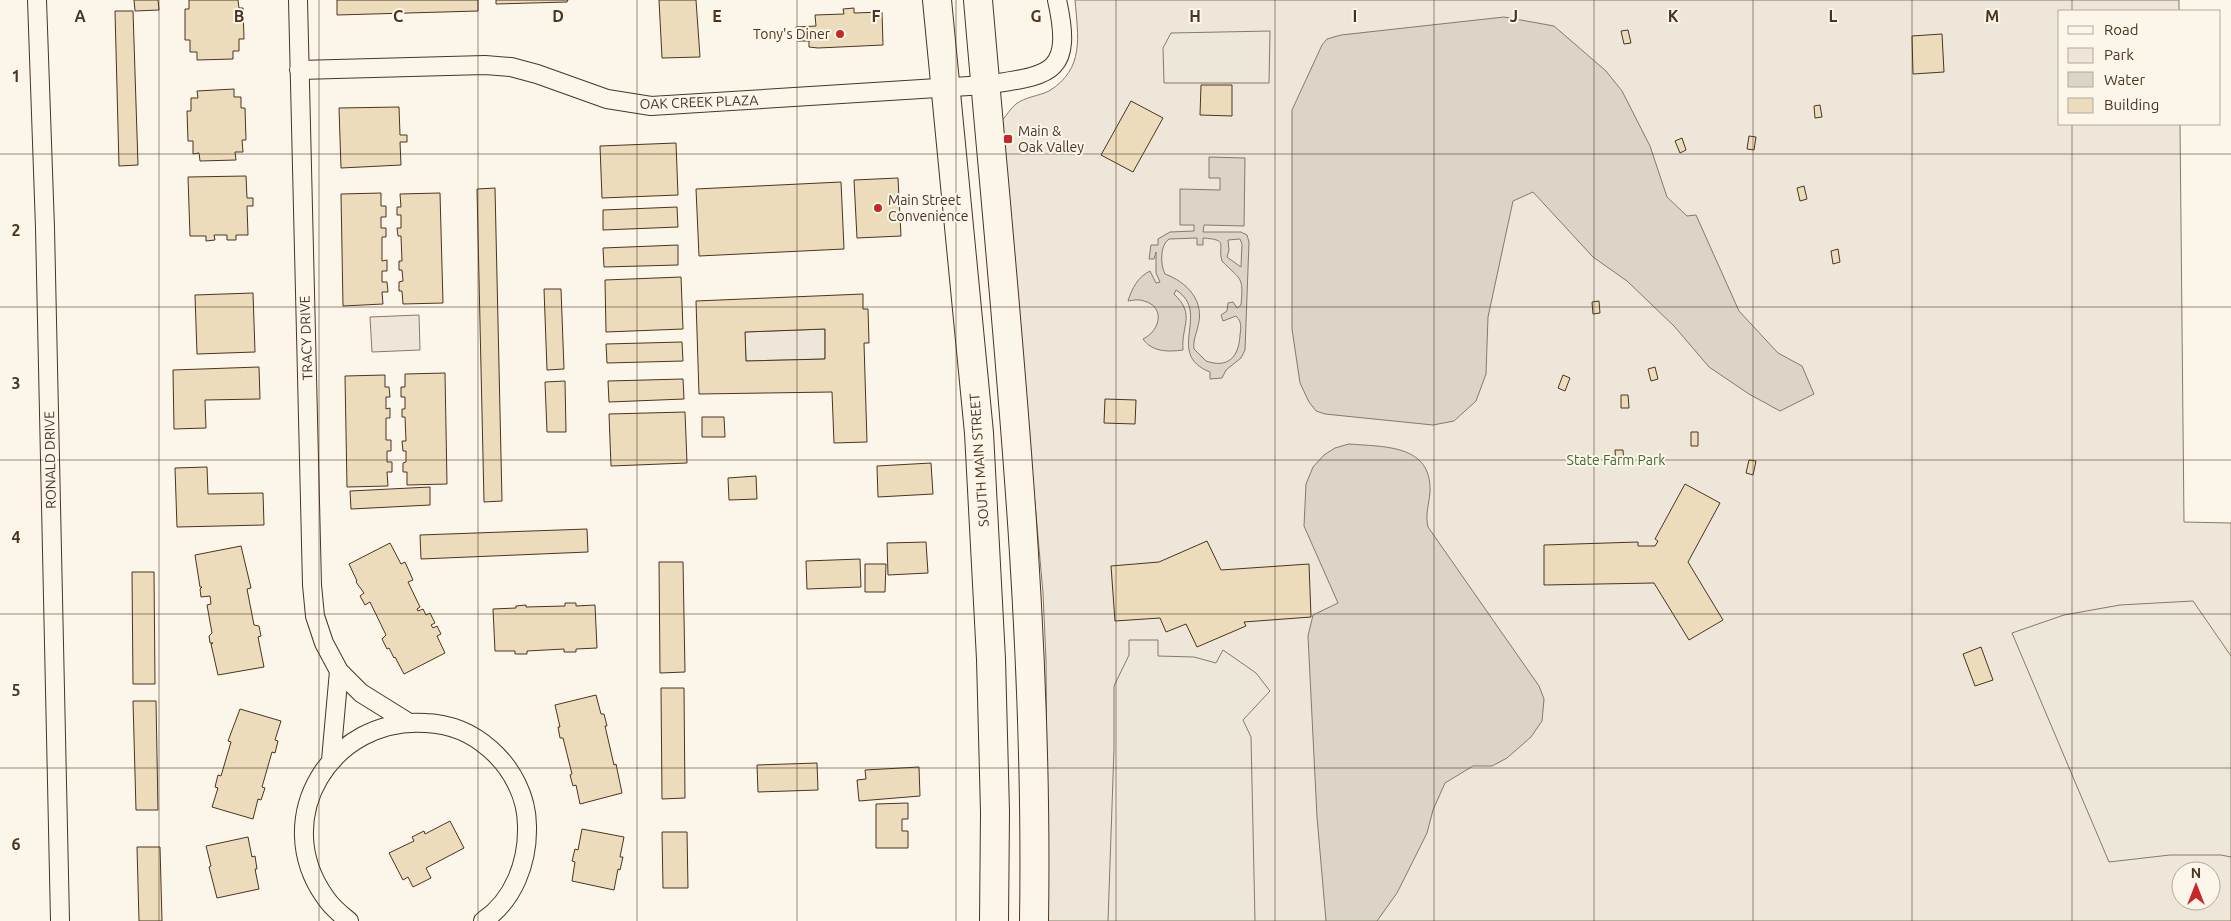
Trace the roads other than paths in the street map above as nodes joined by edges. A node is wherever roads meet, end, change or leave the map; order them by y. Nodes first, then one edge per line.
1 (37, 0) edge
2 (298, 0) edge
3 (937, 0) edge
4 (978, 0) edge
5 (1057, 0) edge
6 (299, 70) junction
7 (985, 85) junction
8 (945, 88) junction
9 (1030, 657) junction
10 (991, 659) junction
11 (339, 671) junction
12 (406, 721) junction
13 (331, 760) junction
14 (60, 921) edge
15 (349, 921) edge
16 (483, 921) edge
17 (994, 921) edge
18 (1034, 921) edge

1 - 14 street, RONALD DRIVE
2 - 6 street, TRACY DRIVE
3 - 8 highway, SOUTH MAIN STREET
4 - 7 highway
5 - 7 street, OAK CREEK PLAZA
6 - 8 street, OAK CREEK PLAZA
6 - 11 street, TRACY DRIVE
7 - 8 street, OAK CREEK PLAZA
7 - 9 highway
8 - 10 highway, SOUTH MAIN STREET
9 - 10 highway
9 - 18 highway
10 - 17 highway, SOUTH MAIN STREET
11 - 12 street, TRACY DRIVE
11 - 13 street, TRACY DRIVE
12 - 13 street, TRACY DRIVE
12 - 16 street, TRACY DRIVE
13 - 15 street, TRACY DRIVE

